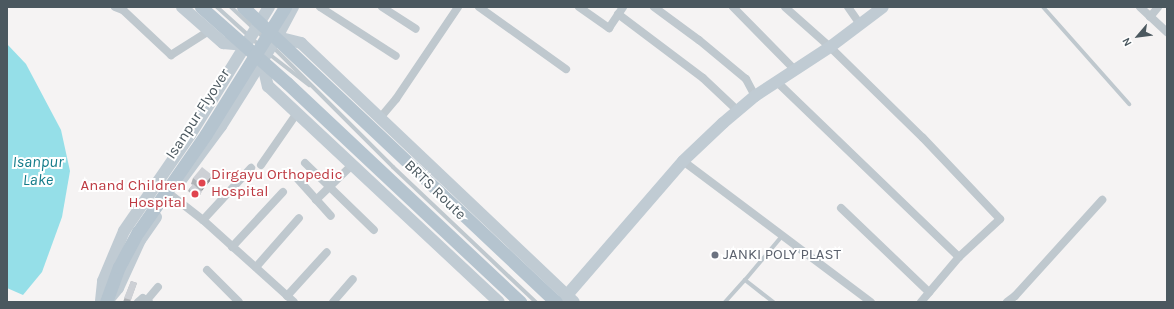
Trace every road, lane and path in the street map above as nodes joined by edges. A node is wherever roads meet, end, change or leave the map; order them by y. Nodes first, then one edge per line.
1 (115, 7) edge
2 (182, 7) edge
3 (201, 7) edge
4 (217, 7) edge
5 (230, 7) edge
6 (243, 7) edge
7 (270, 7) edge
8 (285, 7) edge
9 (293, 7) edge
10 (320, 7) edge
11 (382, 7) edge
12 (458, 7) edge
13 (479, 7) edge
14 (579, 7) edge
15 (623, 7) edge
16 (654, 7) edge
17 (733, 7) edge
18 (786, 7) edge
19 (848, 7) edge
20 (883, 7) edge
21 (1043, 7) edge
22 (1140, 7) edge
23 (1158, 7) edge
24 (618, 14) junction
25 (1150, 17) junction
26 (285, 23) junction
27 (860, 24) junction
28 (416, 29) dead end
29 (209, 31) junction
30 (1167, 32) edge
31 (252, 33) junction
32 (223, 43) junction
33 (301, 43) junction
34 (830, 47) junction
35 (269, 49) junction
36 (396, 56) dead end
37 (237, 58) junction
38 (566, 69) dead end
39 (794, 69) junction
40 (254, 73) junction
41 (776, 81) junction
42 (268, 86) junction
43 (318, 93) junction
44 (755, 96) junction
45 (1129, 104) dead end
46 (737, 110) junction
47 (297, 113) junction
48 (380, 118) junction
49 (683, 161) junction
50 (305, 163) dead end
51 (352, 165) junction
52 (261, 166) dead end
53 (251, 168) dead end
54 (296, 178) dead end
55 (330, 188) junction
56 (283, 192) dead end
57 (171, 195) junction
58 (316, 200) junction
59 (1102, 200) dead end
60 (841, 208) dead end
61 (331, 216) dead end
62 (299, 218) dead end
63 (203, 220) junction
64 (374, 230) dead end
65 (782, 236) junction
66 (232, 247) junction
67 (327, 252) dead end
68 (959, 257) junction
69 (256, 267) junction
70 (207, 270) dead end
71 (487, 271) junction
72 (353, 279) dead end
73 (745, 280) junction
74 (478, 283) junction
75 (109, 287) junction
76 (158, 287) dead end
77 (929, 292) junction
78 (287, 296) junction
79 (564, 300) edge
80 (148, 301) edge
81 (104, 302) edge
82 (138, 302) edge
83 (239, 302) edge
84 (294, 302) edge
85 (333, 302) edge
86 (498, 302) edge
87 (520, 302) edge
88 (536, 302) edge
89 (724, 302) edge
90 (773, 302) edge
91 (871, 302) edge
92 (921, 302) edge
93 (1007, 302) edge

1 - 29 street
2 - 29 street
3 - 31 main road
4 - 31 lane
5 - 31 lane
6 - 31 main road
7 - 26 street
7 - 31 street
7 - 75 main road, Isanpur Flyover
8 - 75 main road, Isanpur Flyover
9 - 26 street
10 - 36 street
11 - 28 street
12 - 48 street
13 - 38 street
14 - 24 street
15 - 24 street
16 - 44 street
17 - 39 street
18 - 34 street
19 - 27 street
20 - 27 street
21 - 45 lane
22 - 25 street
23 - 25 street
24 - 46 street
25 - 30 street
26 - 33 street
26 - 35 street
27 - 34 street
29 - 32 street
31 - 32 street
31 - 35 main road
31 - 35 main road
31 - 37 street
32 - 37 street
33 - 35 street
33 - 48 street
34 - 39 street
34 - 68 street
35 - 40 street
35 - 42 street
35 - 43 lane, BRTS Route
35 - 43 lane, BRTS Route
35 - 71 main road
35 - 79 main road
37 - 40 street
37 - 81 street
39 - 41 street
40 - 42 street
40 - 57 street
41 - 44 street
41 - 68 street
42 - 47 street
43 - 88 lane, BRTS Route
44 - 46 street
46 - 49 street
47 - 51 street
47 - 52 street
48 - 79 street
49 - 65 street
49 - 79 street
50 - 55 street
51 - 55 street
51 - 74 street
53 - 63 street
54 - 58 street
55 - 58 street
55 - 64 street
56 - 66 street
57 - 63 street
57 - 81 street
58 - 61 street
59 - 93 street
60 - 77 street
62 - 69 street
63 - 66 street
65 - 73 lane
65 - 91 street
66 - 69 street
67 - 78 street
68 - 77 street
69 - 78 street
70 - 83 street
71 - 74 street
71 - 87 main road
72 - 85 street
73 - 89 lane
73 - 90 lane
74 - 86 street
75 - 81 main road, Isanpur Flyover
76 - 80 street
77 - 92 street
78 - 84 street
80 - 82 street

